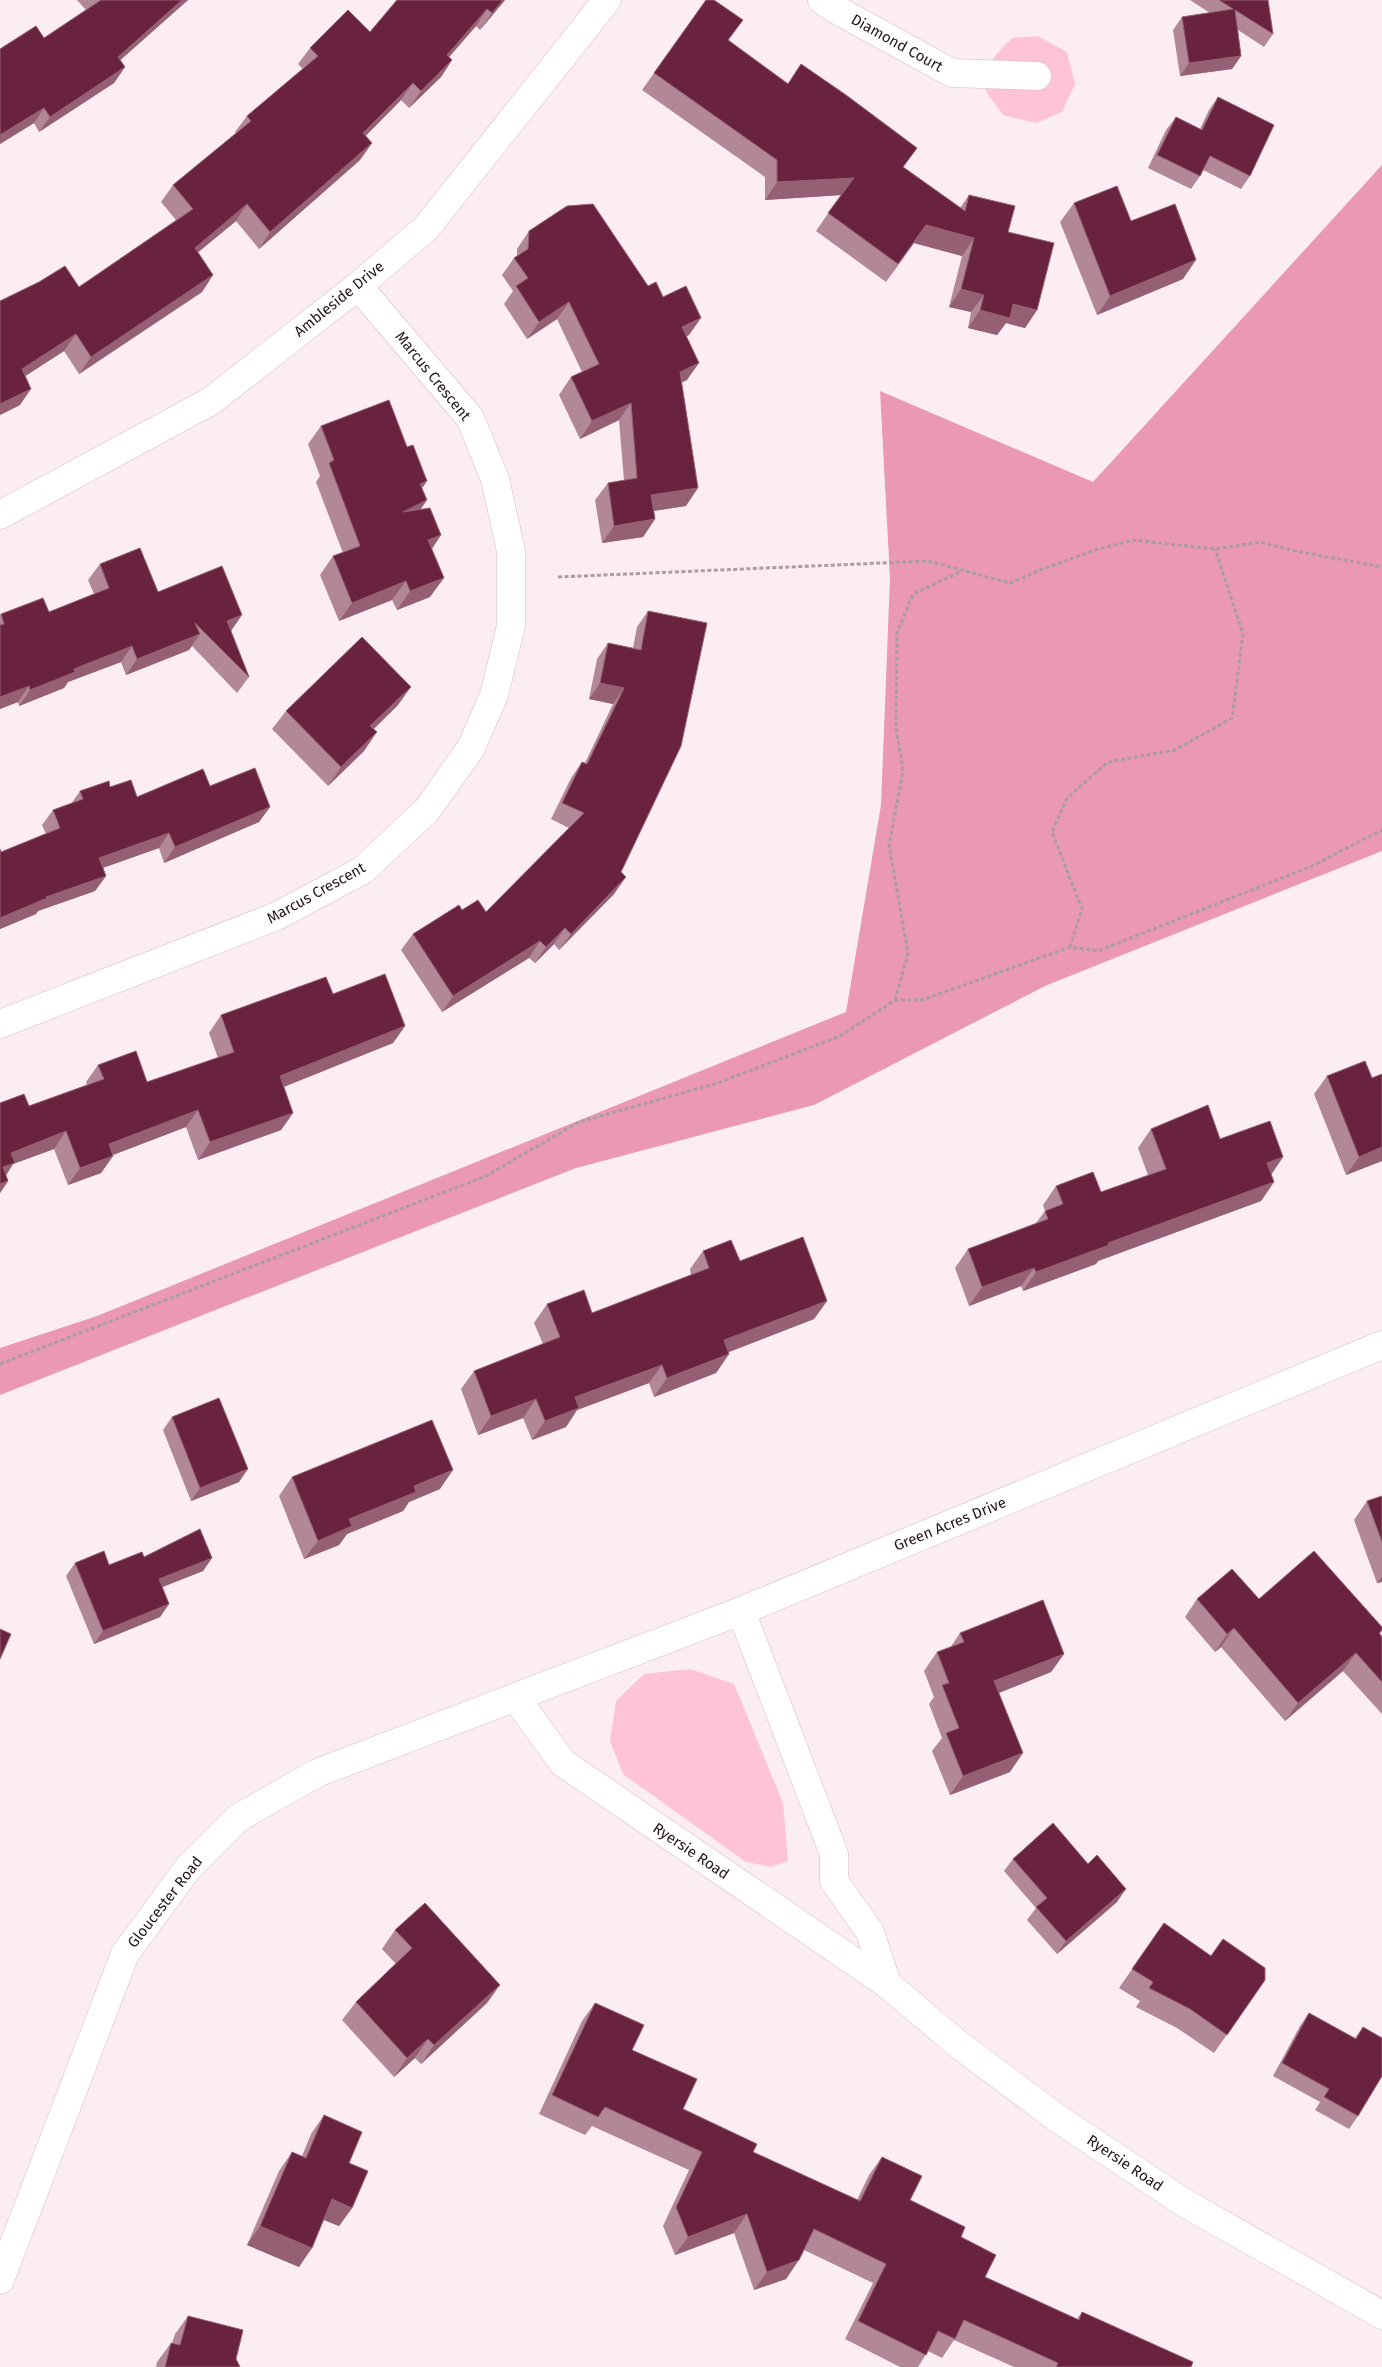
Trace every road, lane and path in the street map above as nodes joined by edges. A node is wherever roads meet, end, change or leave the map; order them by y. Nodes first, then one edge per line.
1 (607, 0) edge
2 (822, 0) edge
3 (1037, 76) dead end
4 (358, 286) junction
5 (0, 515) edge
6 (1215, 549) junction
7 (1382, 567) edge
8 (962, 572) junction
9 (558, 576) dead end
10 (1382, 830) edge
11 (1070, 947) junction
12 (895, 1000) junction
13 (0, 1024) edge
14 (1382, 1345) edge
15 (0, 1364) edge
16 (741, 1610) junction
17 (515, 1697) junction
18 (887, 1984) junction
19 (0, 2280) edge
20 (1382, 2315) edge

1 - 4 street, Ambleside Drive
2 - 3 street, Diamond Court
4 - 5 street, Ambleside Drive
4 - 13 street, Marcus Crescent
6 - 7 path
6 - 8 path
6 - 11 path
8 - 9 path
8 - 12 path
10 - 11 path
11 - 12 path
12 - 15 path
14 - 16 street, Green Acres Drive
16 - 17 street, Green Acres Drive
16 - 18 street
17 - 18 street, Ryersie Road
17 - 19 street, Gloucester Road
18 - 20 street, Ryersie Road

